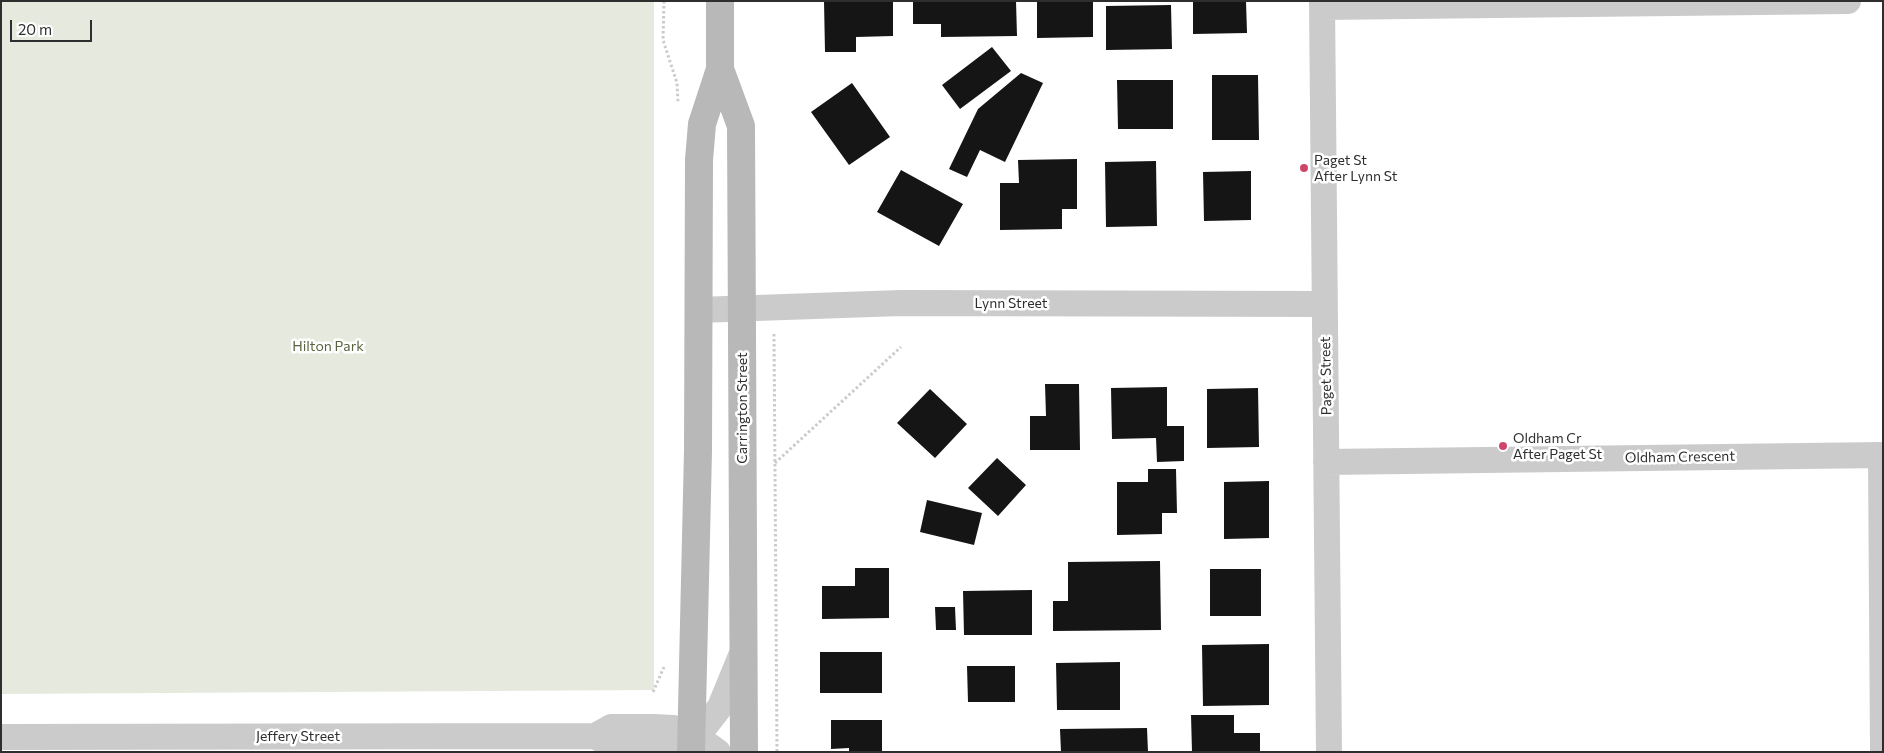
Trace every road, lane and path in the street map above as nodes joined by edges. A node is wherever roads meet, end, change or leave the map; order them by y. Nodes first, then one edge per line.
1 (720, 1) edge
2 (1848, 1) edge
3 (1322, 4) edge
4 (720, 68) junction
5 (1325, 304) junction
6 (742, 309) junction
7 (698, 310) junction
8 (774, 334) dead end
9 (901, 347) dead end
10 (1882, 455) edge
11 (1326, 462) junction
12 (774, 464) junction
13 (744, 648) junction
14 (1, 737) edge
15 (73, 744) edge
16 (691, 744) edge
17 (718, 752) edge
18 (744, 752) edge
19 (777, 752) edge
20 (1329, 752) edge
21 (1883, 752) edge

1 - 4 main road, Carrington Street
2 - 3 street
3 - 5 street, Paget Street
4 - 6 main road, Carrington Street
4 - 7 main road, Carrington Street
5 - 6 street, Lynn Street
5 - 11 street, Paget Street
6 - 7 street, Lynn Street
6 - 13 main road, Carrington Street
7 - 16 main road, Carrington Street
8 - 12 path
9 - 12 path
10 - 11 street, Oldham Crescent
10 - 21 street
11 - 20 street, Paget Street
12 - 19 path
13 - 16 street
13 - 18 main road, Carrington Street
14 - 15 street, Jeffery Street
15 - 16 street, Jeffery Street
16 - 17 street, Jeffery Street

